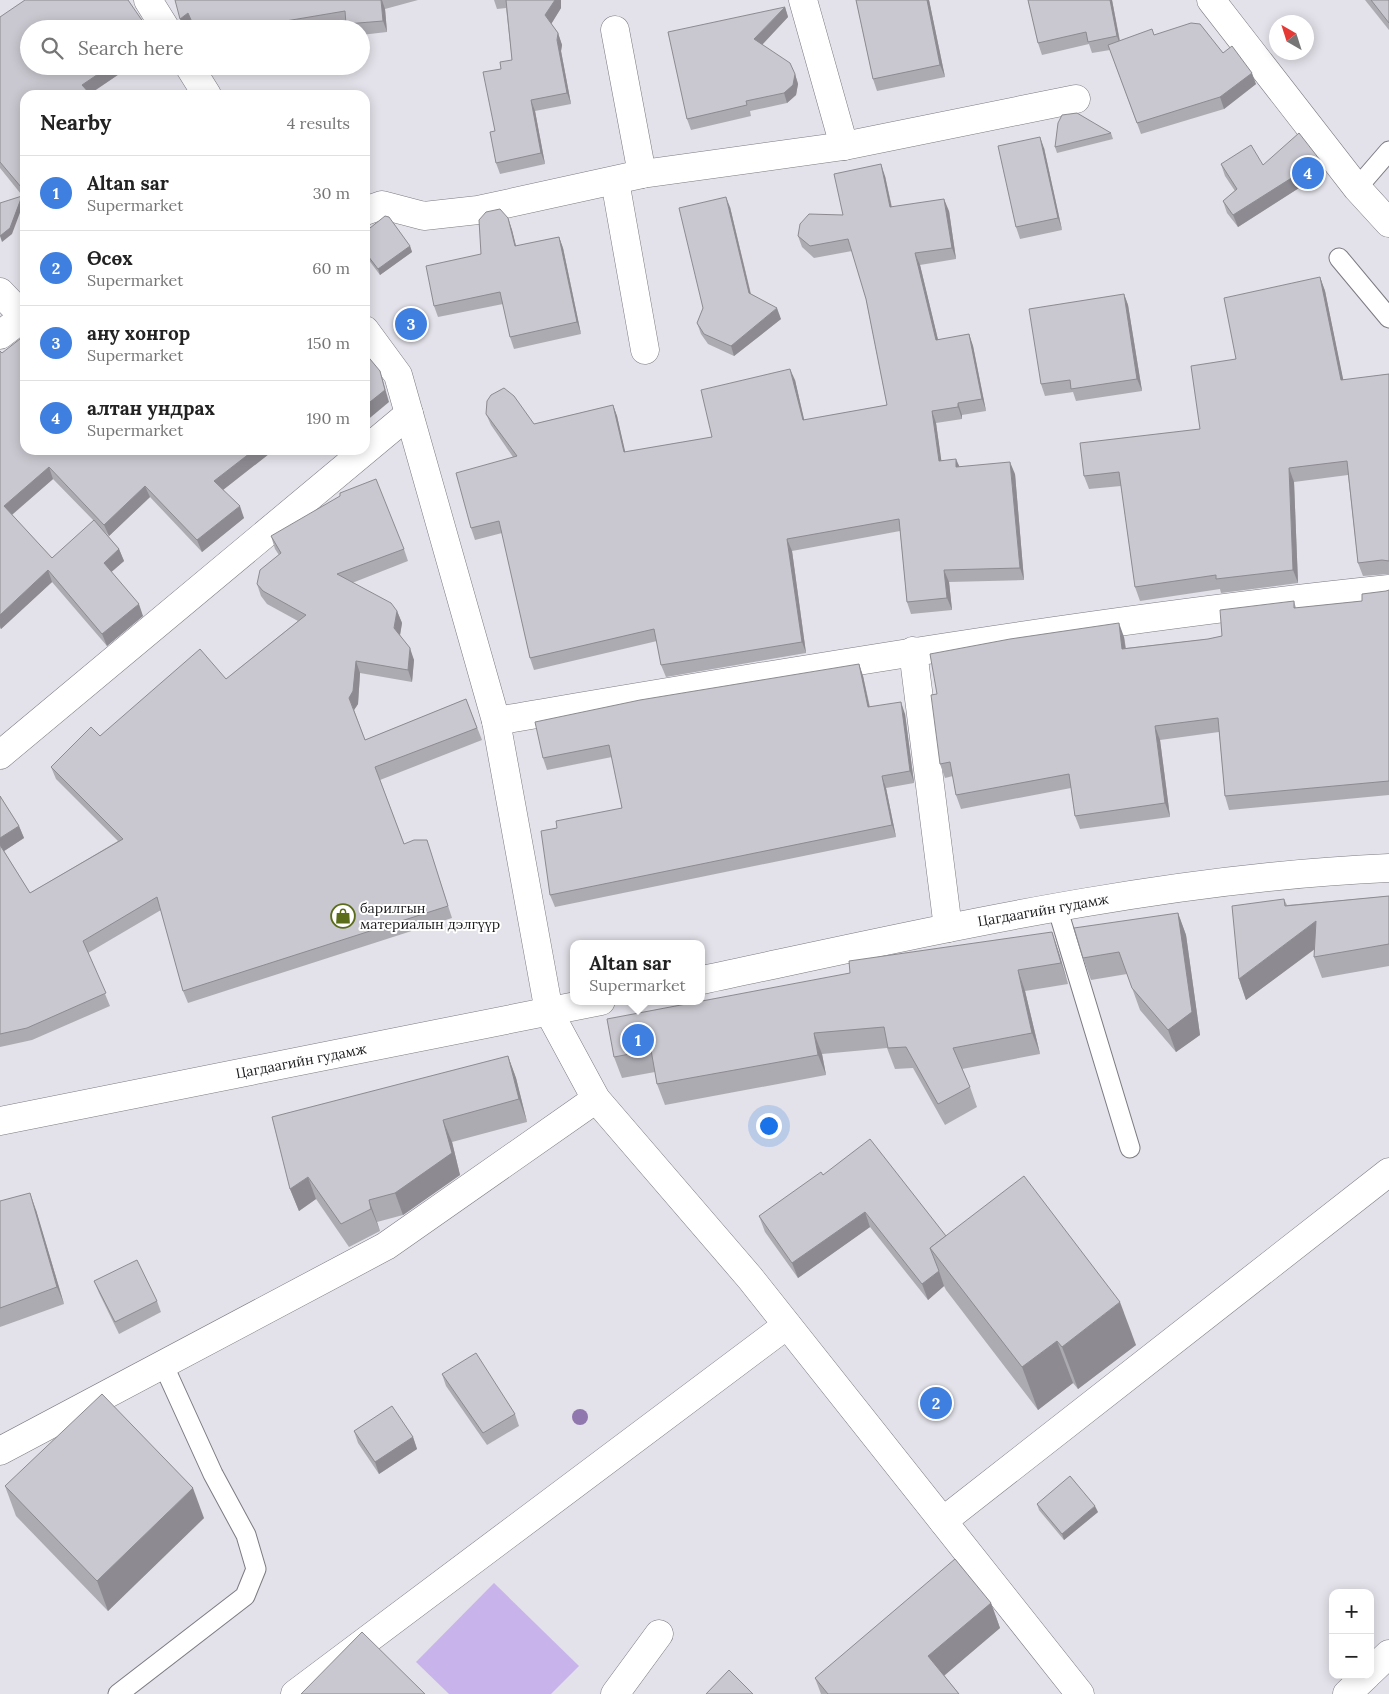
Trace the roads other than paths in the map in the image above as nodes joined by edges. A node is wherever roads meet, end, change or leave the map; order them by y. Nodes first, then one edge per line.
1 (148, 0) edge
2 (803, 0) edge
3 (1211, 0) edge
4 (160, 20) edge
5 (615, 30) dead end
6 (195, 75) edge
7 (204, 90) edge
8 (1076, 99) dead end
9 (844, 146) junction
10 (1389, 151) edge
11 (642, 174) junction
12 (615, 181) junction
13 (1358, 188) junction
14 (370, 210) edge
15 (1389, 223) edge
16 (1339, 258) dead end
17 (0, 292) edge
18 (20, 311) edge
19 (1389, 318) edge
20 (20, 320) edge
21 (0, 335) edge
22 (370, 337) edge
23 (644, 350) dead end
24 (409, 414) junction
25 (370, 447) edge
26 (360, 455) edge
27 (1389, 589) edge
28 (913, 651) junction
29 (496, 721) junction
30 (0, 755) edge
31 (1389, 868) edge
32 (1057, 907) junction
33 (948, 928) junction
34 (705, 979) edge
35 (582, 1005) edge
36 (549, 1012) junction
37 (596, 1099) junction
38 (0, 1121) edge
39 (1130, 1148) dead end
40 (1389, 1172) edge
41 (787, 1325) junction
42 (163, 1364) junction
43 (0, 1451) edge
44 (943, 1522) junction
45 (659, 1634) dead end
46 (367, 1640) junction
47 (1389, 1654) edge
48 (387, 1660) edge
49 (1374, 1668) edge
50 (1363, 1679) edge
51 (118, 1694) edge
52 (295, 1694) edge
53 (615, 1694) edge
54 (1080, 1694) edge
55 (1347, 1694) edge

1 - 4 street
2 - 9 street
3 - 13 street
5 - 11 street
6 - 7 street
8 - 9 street
9 - 11 street
10 - 13 lane
11 - 12 street
12 - 14 street
12 - 23 street
13 - 15 street
16 - 19 lane
17 - 18 street
20 - 21 street
22 - 24 street
24 - 25 street
24 - 29 street
26 - 30 street
27 - 28 street
28 - 29 street
28 - 33 street
29 - 36 street
31 - 32 street, Цагдаагийн гудамж
32 - 33 street, Цагдаагийн гудамж
32 - 39 lane
33 - 34 street, Цагдаагийн гудамж
35 - 36 street, Цагдаагийн гудамж
36 - 37 street
36 - 38 street, Цагдаагийн гудамж
37 - 41 street
37 - 42 street
40 - 44 street
41 - 44 street
41 - 46 street
42 - 43 street
42 - 51 lane
44 - 54 street
45 - 53 street
46 - 48 street
46 - 52 street
47 - 49 street
50 - 55 street

